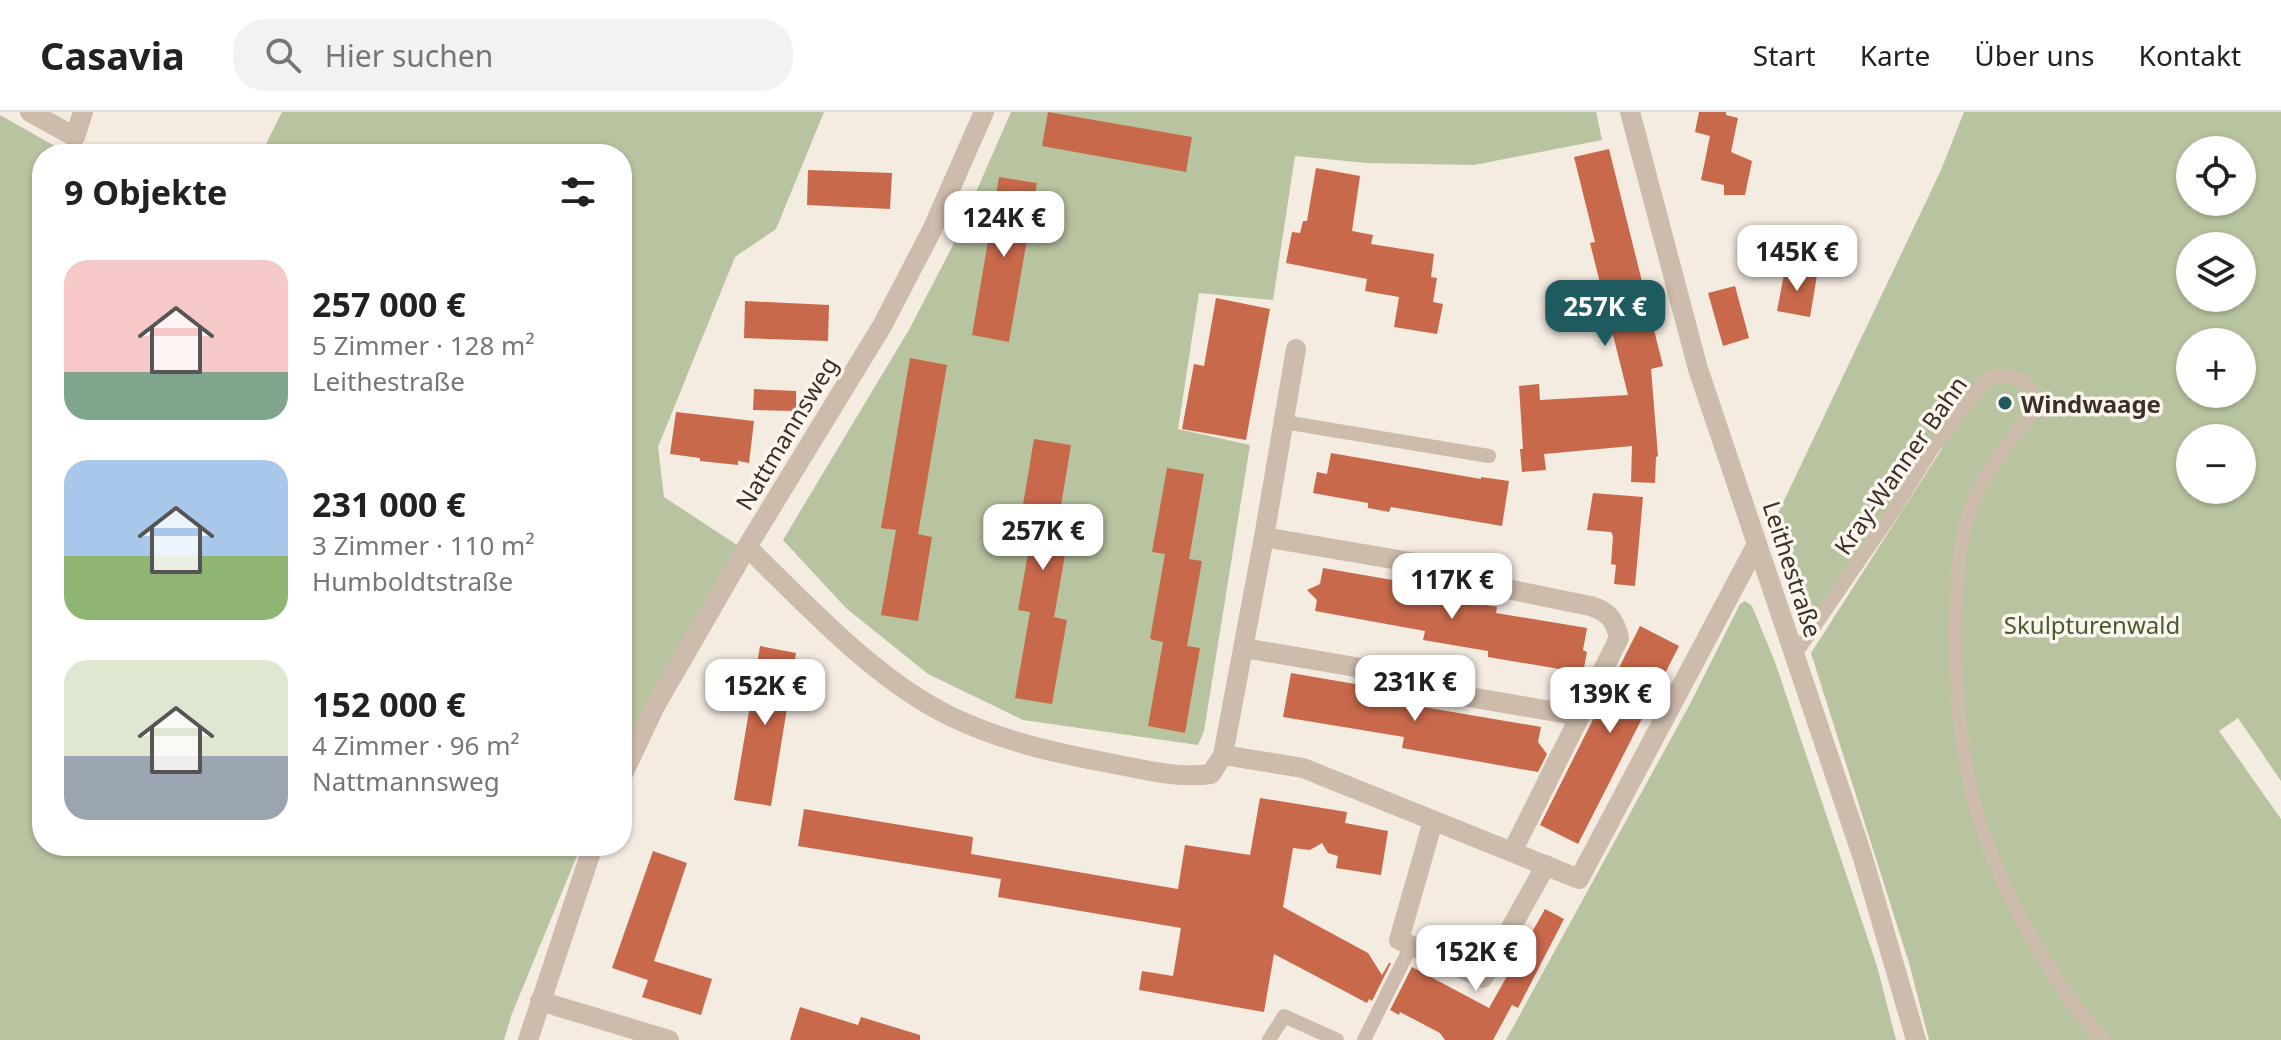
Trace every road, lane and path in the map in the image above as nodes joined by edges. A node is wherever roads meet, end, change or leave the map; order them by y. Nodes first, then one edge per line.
1 (30, 112) edge
2 (83, 112) edge
3 (984, 112) edge
4 (1630, 112) edge
5 (1296, 349) dead end
6 (1284, 422) junction
7 (1489, 456) dead end
8 (1264, 537) junction
9 (1757, 544) junction
10 (747, 547) junction
11 (1244, 648) junction
12 (1794, 656) junction
13 (1580, 716) junction
14 (632, 755) edge
15 (1223, 755) junction
16 (1433, 821) junction
17 (1512, 852) junction
18 (590, 856) edge
19 (1546, 865) junction
20 (1411, 946) junction
21 (540, 1001) junction
22 (528, 1040) edge
23 (669, 1040) edge
24 (1269, 1040) edge
25 (1337, 1040) edge
26 (1364, 1040) edge
27 (1916, 1040) edge
28 (2103, 1040) edge

1 - 2 street
3 - 10 street, Nattmannsweg
4 - 9 street, Leithestraße
5 - 6 street
6 - 7 lane
6 - 8 street
8 - 11 street
8 - 13 street
9 - 12 street, Leithestraße
9 - 19 street
10 - 14 street, Nattmannsweg
10 - 15 street
11 - 13 street
11 - 15 street
12 - 27 street, Leithestraße
12 - 28 lane, Kray-Wanner Bahn
13 - 17 street
15 - 16 street
16 - 17 street
16 - 20 street
17 - 19 street
18 - 21 street
19 - 20 street
20 - 26 lane
21 - 22 street
21 - 23 street
24 - 25 lane

